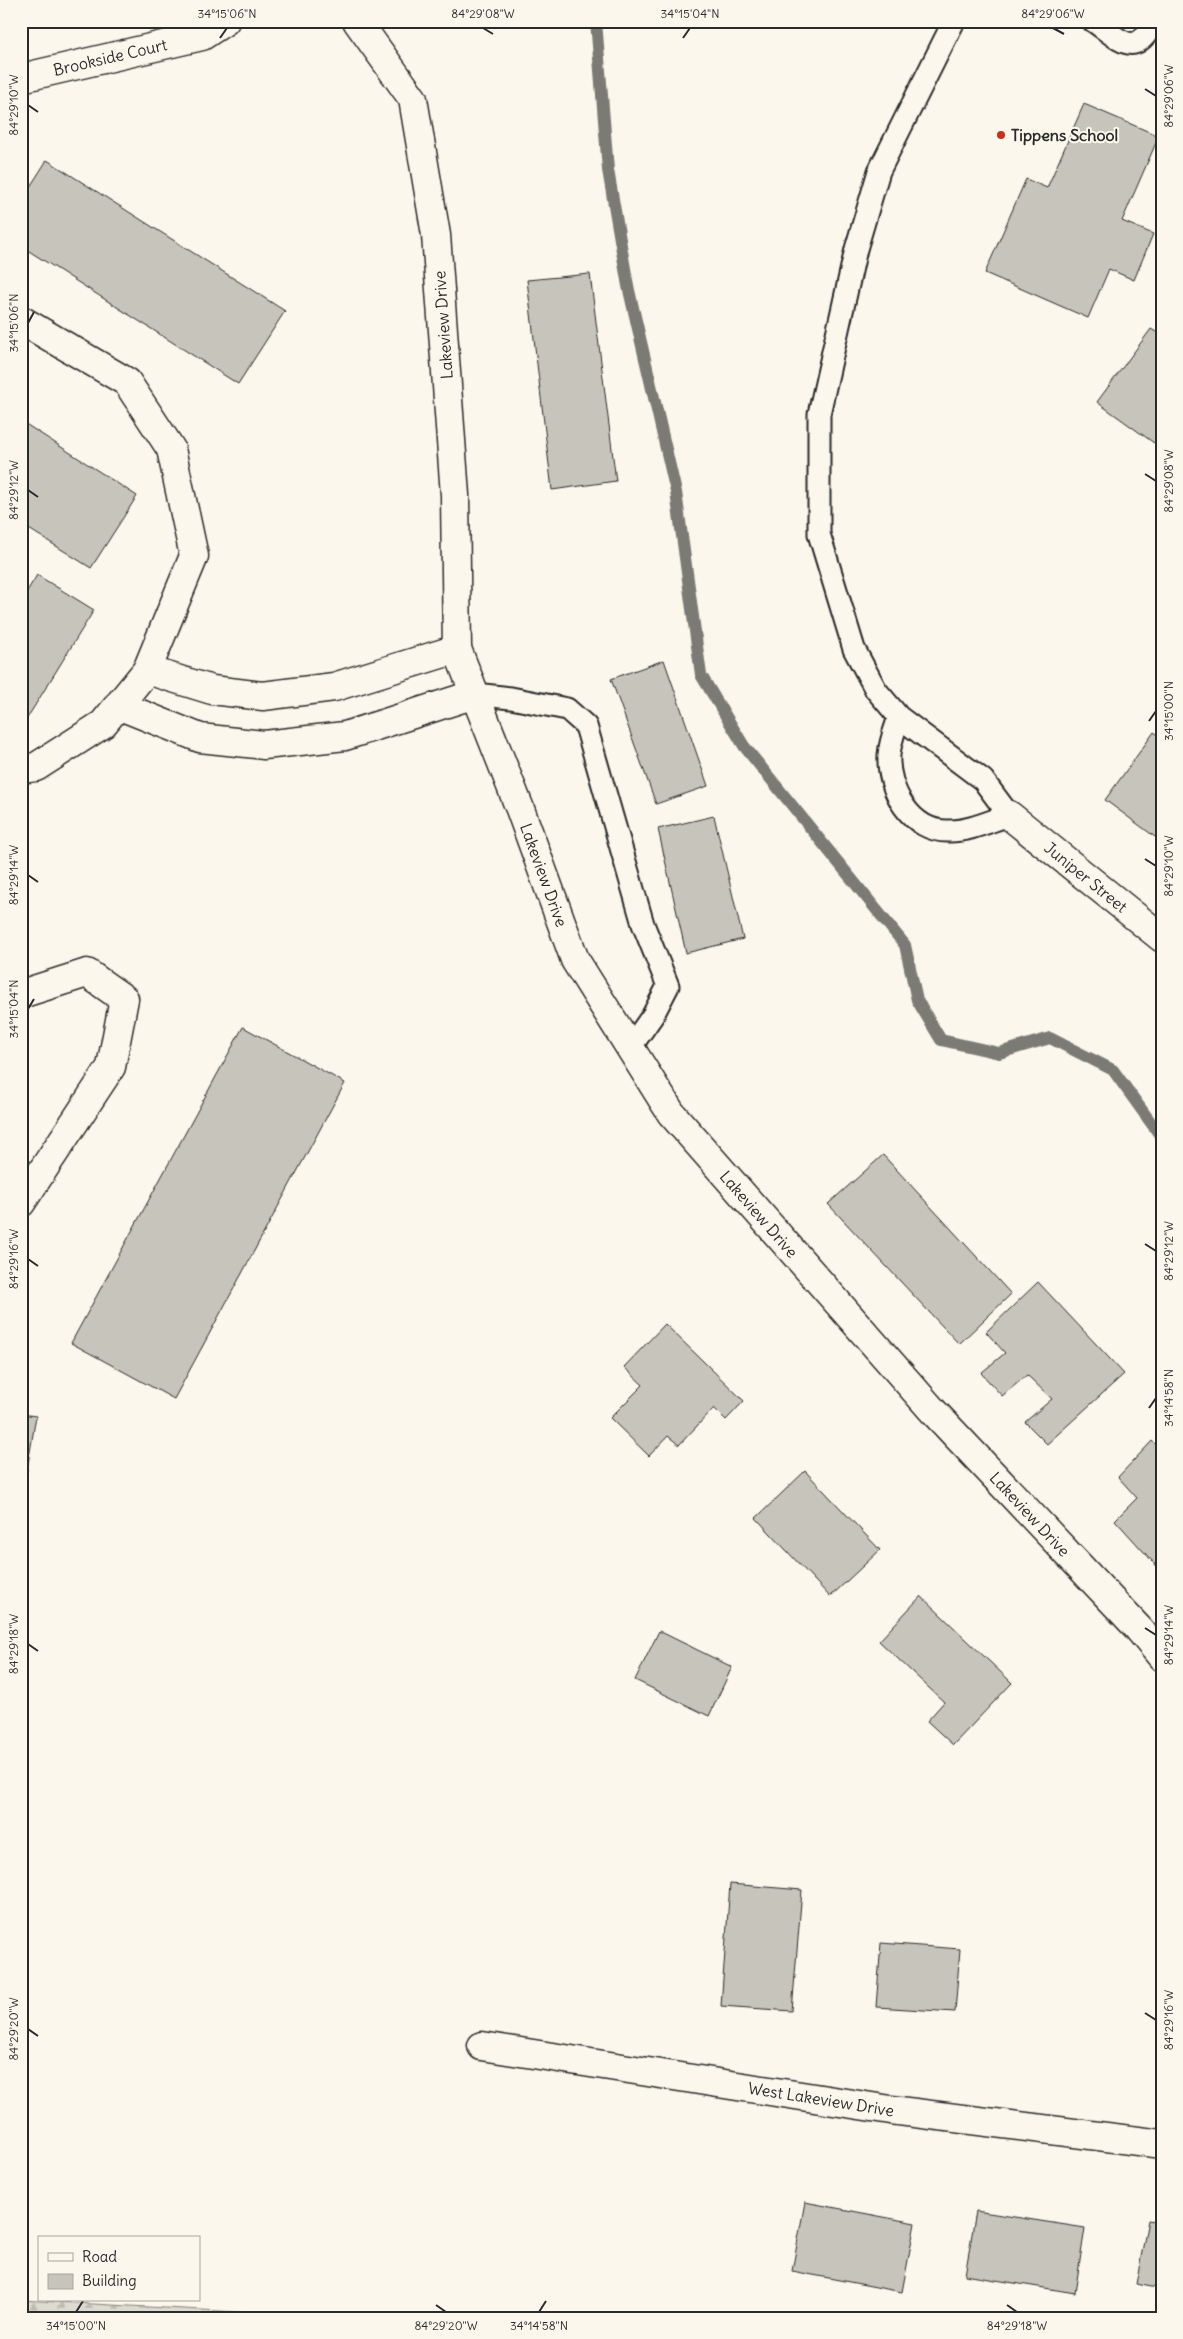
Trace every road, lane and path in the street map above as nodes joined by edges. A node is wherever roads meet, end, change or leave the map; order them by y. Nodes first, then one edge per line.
1 (225, 21) edge
2 (357, 21) edge
3 (954, 21) edge
4 (1093, 21) edge
5 (1154, 21) edge
6 (21, 78) edge
7 (21, 320) edge
8 (457, 649) junction
9 (147, 670) junction
10 (475, 694) junction
11 (118, 705) junction
12 (899, 717) junction
13 (21, 769) edge
14 (1009, 815) junction
15 (1162, 938) edge
16 (21, 994) edge
17 (630, 1048) junction
18 (21, 1203) edge
19 (1162, 1658) edge
20 (482, 2046) dead end
21 (1162, 2144) edge

1 - 6 street, Brookside Court
2 - 8 street, Lakeview Drive
3 - 12 lane
4 - 5 lane
7 - 9 street
8 - 9 street
8 - 10 street, Lakeview Drive
9 - 11 street
10 - 11 street
10 - 17 street, Lakeview Drive
10 - 17 lane
11 - 13 street
12 - 14 lane
12 - 14 lane
14 - 15 street, Juniper Street
16 - 18 street
17 - 19 street, Lakeview Drive
20 - 21 street, West Lakeview Drive

